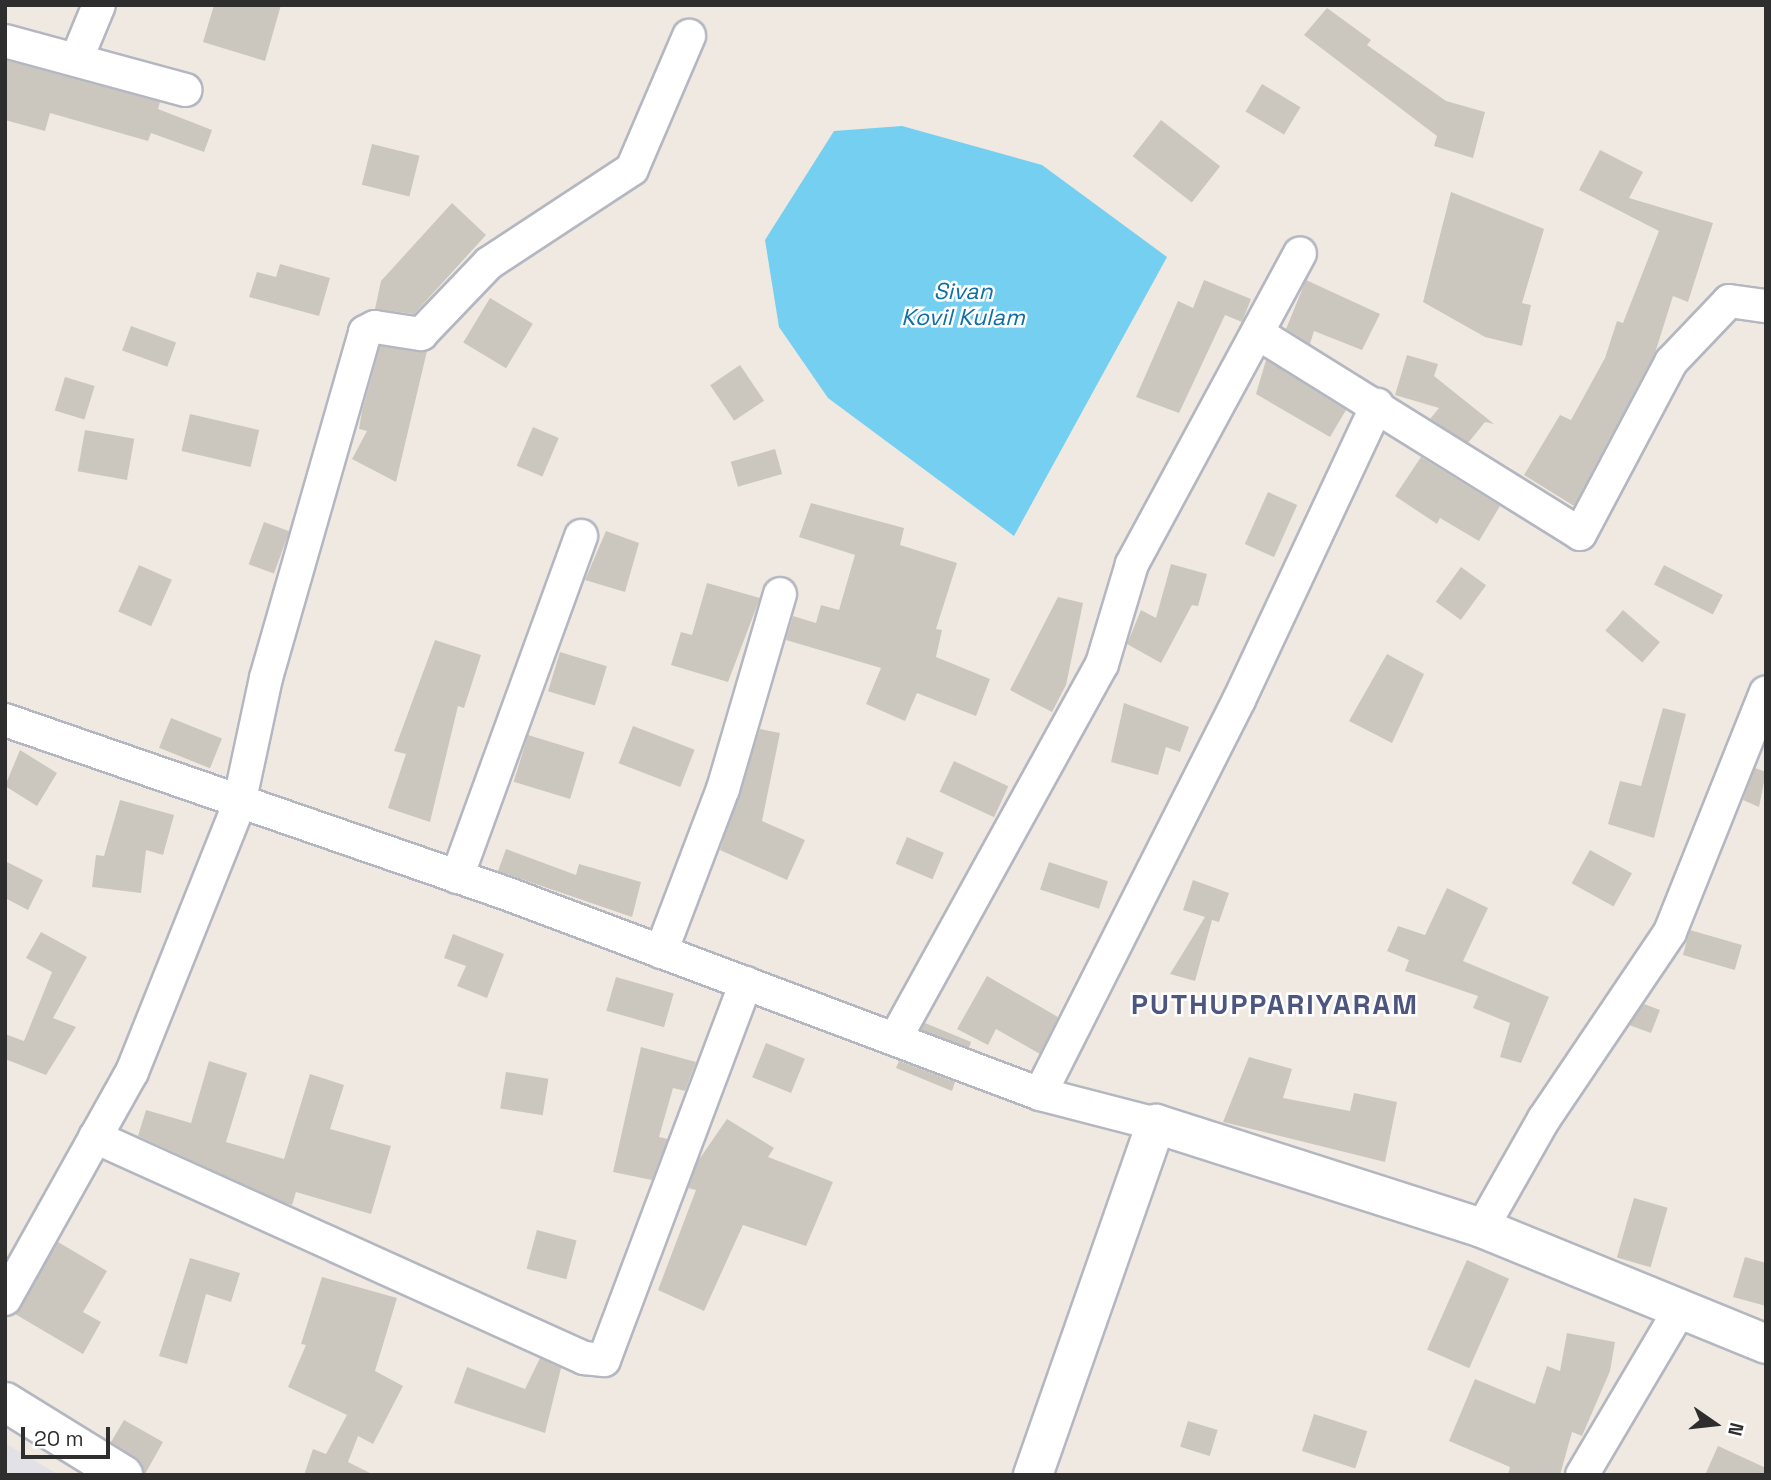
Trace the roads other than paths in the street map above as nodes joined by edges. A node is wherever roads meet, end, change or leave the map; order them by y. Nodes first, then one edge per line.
1 (99, 5) edge
2 (689, 36) dead end
3 (5, 41) edge
4 (77, 58) junction
5 (185, 90) dead end
6 (1300, 253) dead end
7 (1766, 306) edge
8 (1259, 334) junction
9 (1377, 405) junction
10 (581, 536) dead end
11 (780, 594) dead end
12 (1766, 692) edge
13 (5, 720) edge
14 (239, 804) junction
15 (457, 877) junction
16 (661, 951) junction
17 (746, 983) junction
18 (895, 1039) junction
19 (1040, 1094) junction
20 (1156, 1124) junction
21 (95, 1137) junction
22 (1482, 1228) junction
23 (5, 1299) edge
24 (1680, 1309) junction
25 (1766, 1344) edge
26 (5, 1402) edge
27 (123, 1475) edge
28 (1033, 1475) edge
29 (1582, 1475) edge

1 - 4 street
2 - 14 street
3 - 4 street
4 - 5 street
6 - 8 street
7 - 9 street
8 - 9 street
8 - 18 street
9 - 19 street
10 - 15 street
11 - 16 street
12 - 22 street
13 - 14 street
14 - 15 street
14 - 21 street
15 - 16 street
16 - 17 street
17 - 18 street
17 - 21 street
18 - 19 street
19 - 20 street
20 - 22 street
20 - 28 street
21 - 23 street
22 - 24 street
24 - 25 street
24 - 29 street
26 - 27 street

